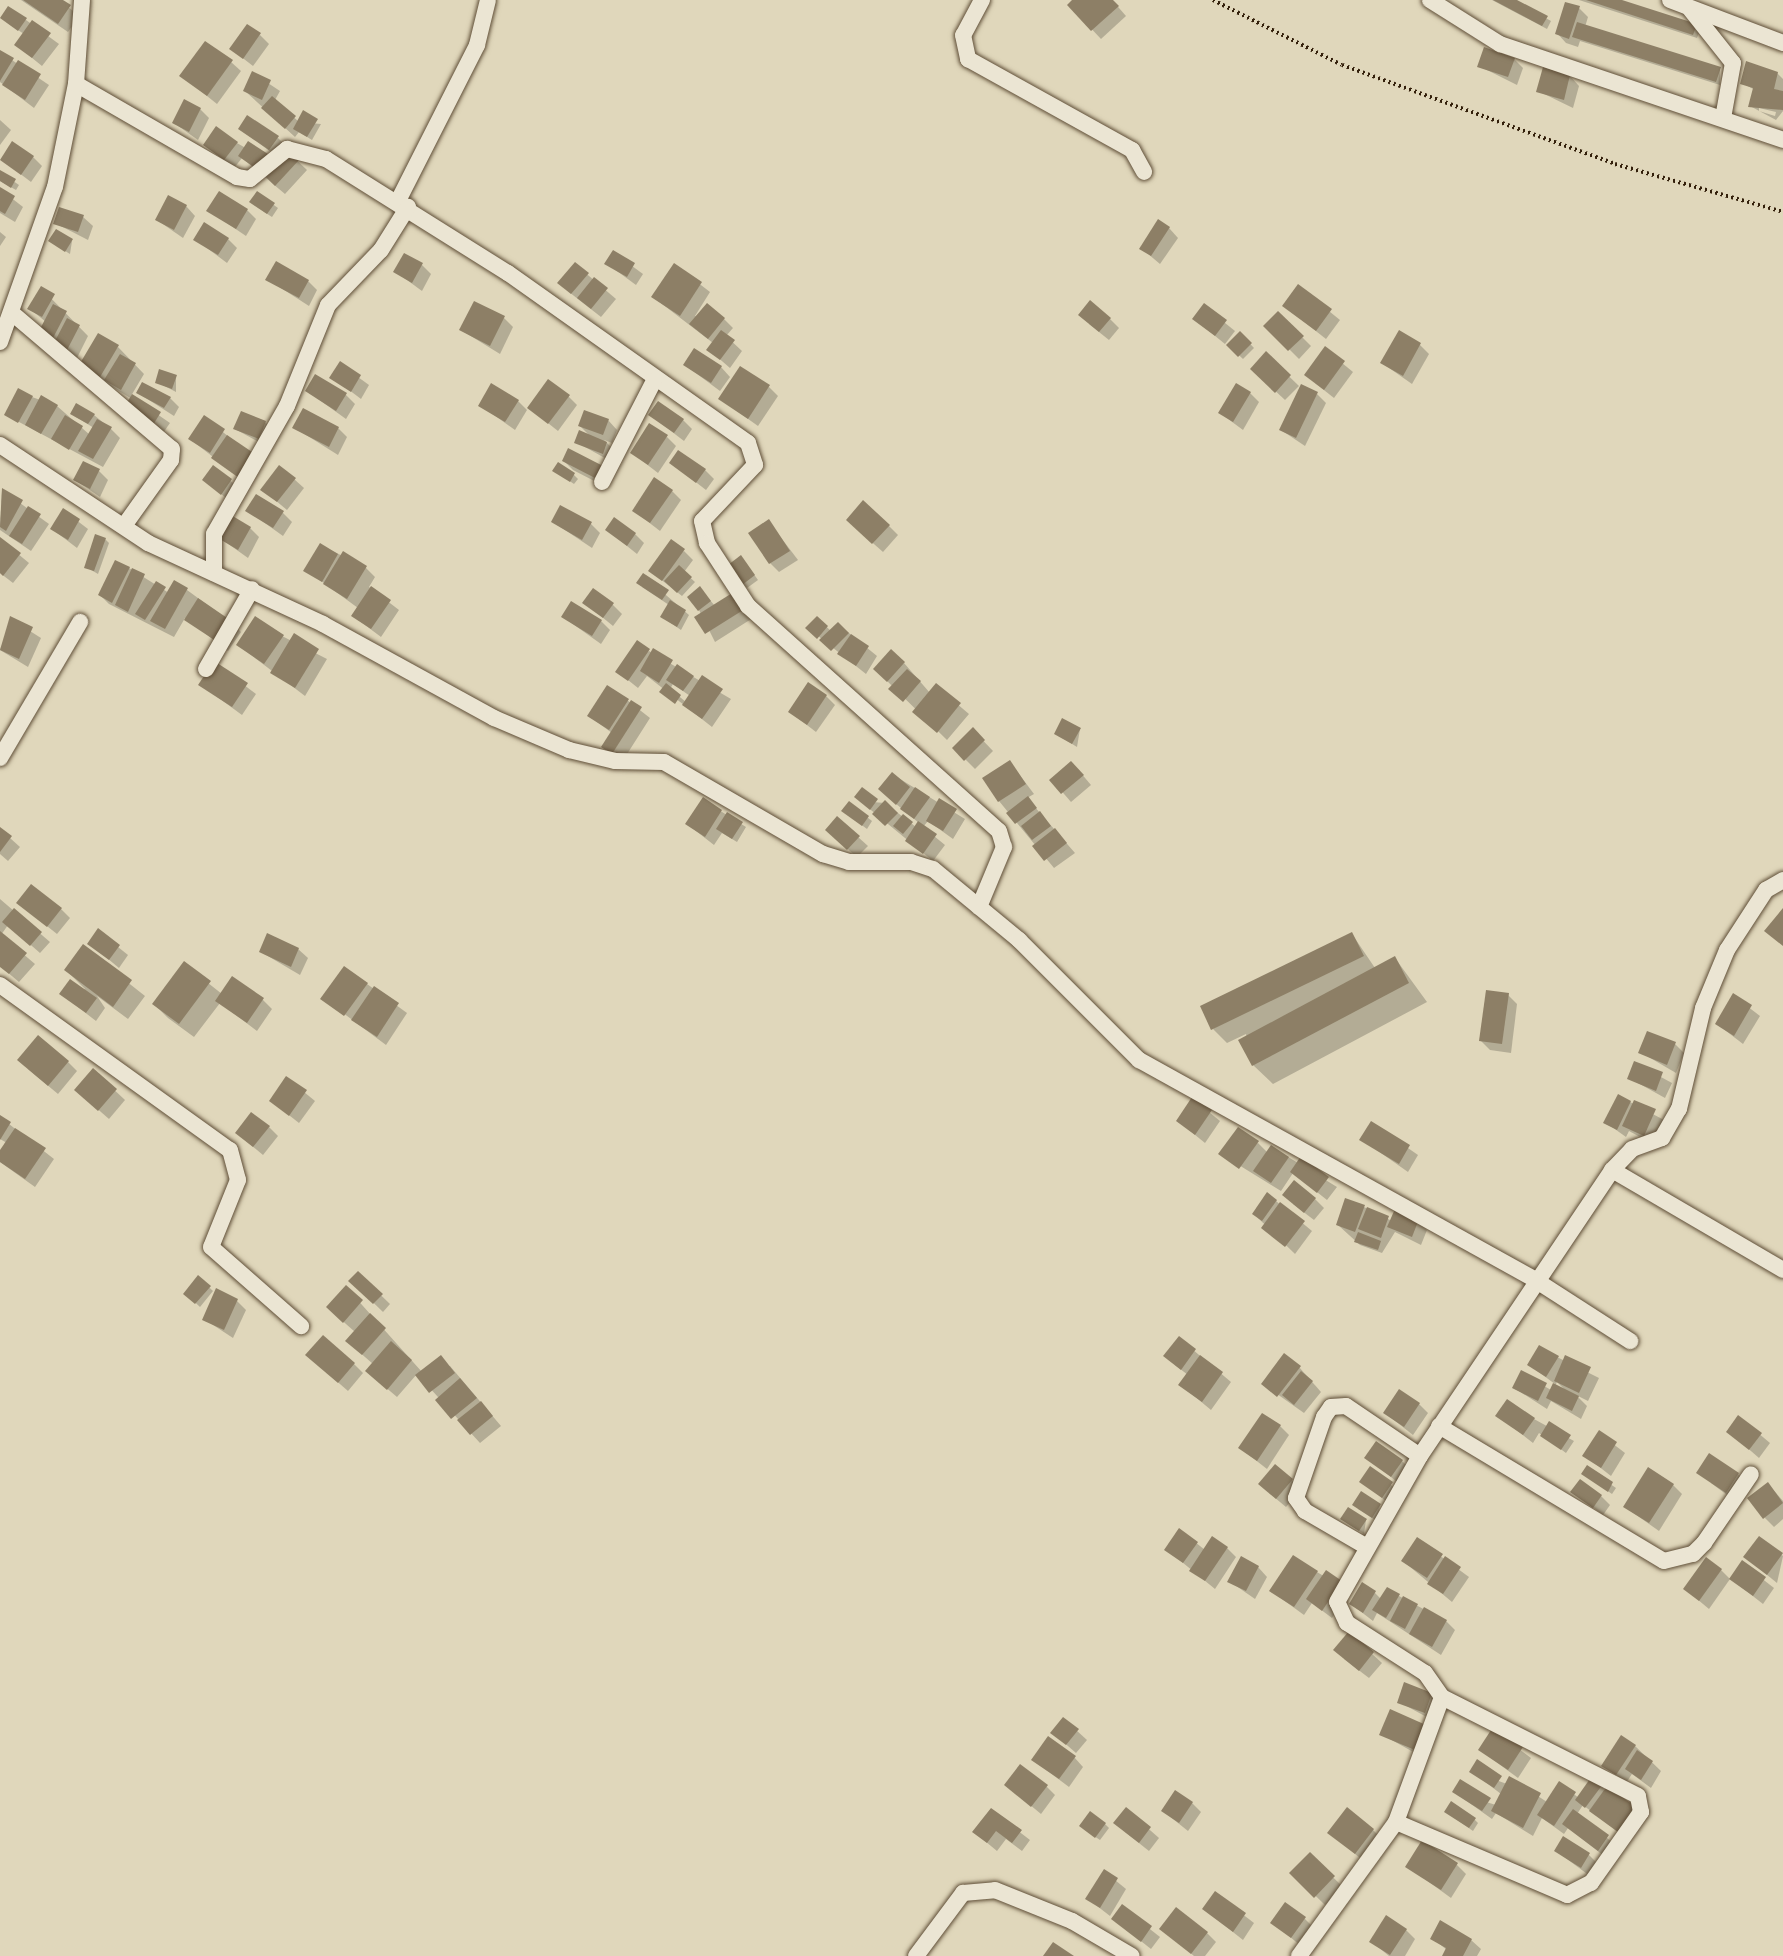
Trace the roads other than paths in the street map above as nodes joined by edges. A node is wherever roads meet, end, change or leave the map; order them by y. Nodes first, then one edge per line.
1 (82, 0) edge
2 (488, 0) edge
3 (982, 0) edge
4 (1430, 0) edge
5 (1670, 0) edge
6 (1690, 9) junction
7 (1783, 43) edge
8 (76, 84) junction
9 (1723, 118) junction
10 (1783, 140) edge
11 (1144, 172) dead end
12 (403, 204) junction
13 (12, 313) junction
14 (0, 342) edge
15 (654, 381) junction
16 (0, 445) edge
17 (602, 482) dead end
18 (126, 523) junction
19 (214, 573) junction
20 (253, 589) junction
21 (80, 622) dead end
22 (206, 669) dead end
23 (0, 758) edge
24 (1783, 880) edge
25 (979, 906) junction
26 (0, 985) edge
27 (1612, 1170) junction
28 (1783, 1270) edge
29 (1537, 1281) junction
30 (301, 1326) dead end
31 (1630, 1341) dead end
32 (1439, 1426) junction
33 (1420, 1456) junction
34 (1751, 1474) dead end
35 (1367, 1546) junction
36 (1442, 1697) junction
37 (1396, 1822) junction
38 (916, 1956) edge
39 (1132, 1956) edge
40 (1299, 1956) edge

1 - 8 street
2 - 12 street
3 - 11 street
4 - 9 street
5 - 6 street
6 - 7 street
6 - 9 street
8 - 12 street
8 - 13 street
9 - 10 street
12 - 15 street
12 - 19 street
13 - 14 street
13 - 18 street
15 - 17 street
15 - 25 street
16 - 18 street
18 - 19 street
19 - 20 street
20 - 22 street
20 - 25 street
21 - 23 street
24 - 27 street
25 - 29 street
26 - 30 street
27 - 28 street
27 - 29 street
29 - 31 street
29 - 32 street
32 - 33 street
32 - 34 street
33 - 35 street
33 - 35 street
35 - 36 street
36 - 37 street
36 - 37 street
37 - 40 street
38 - 39 street

